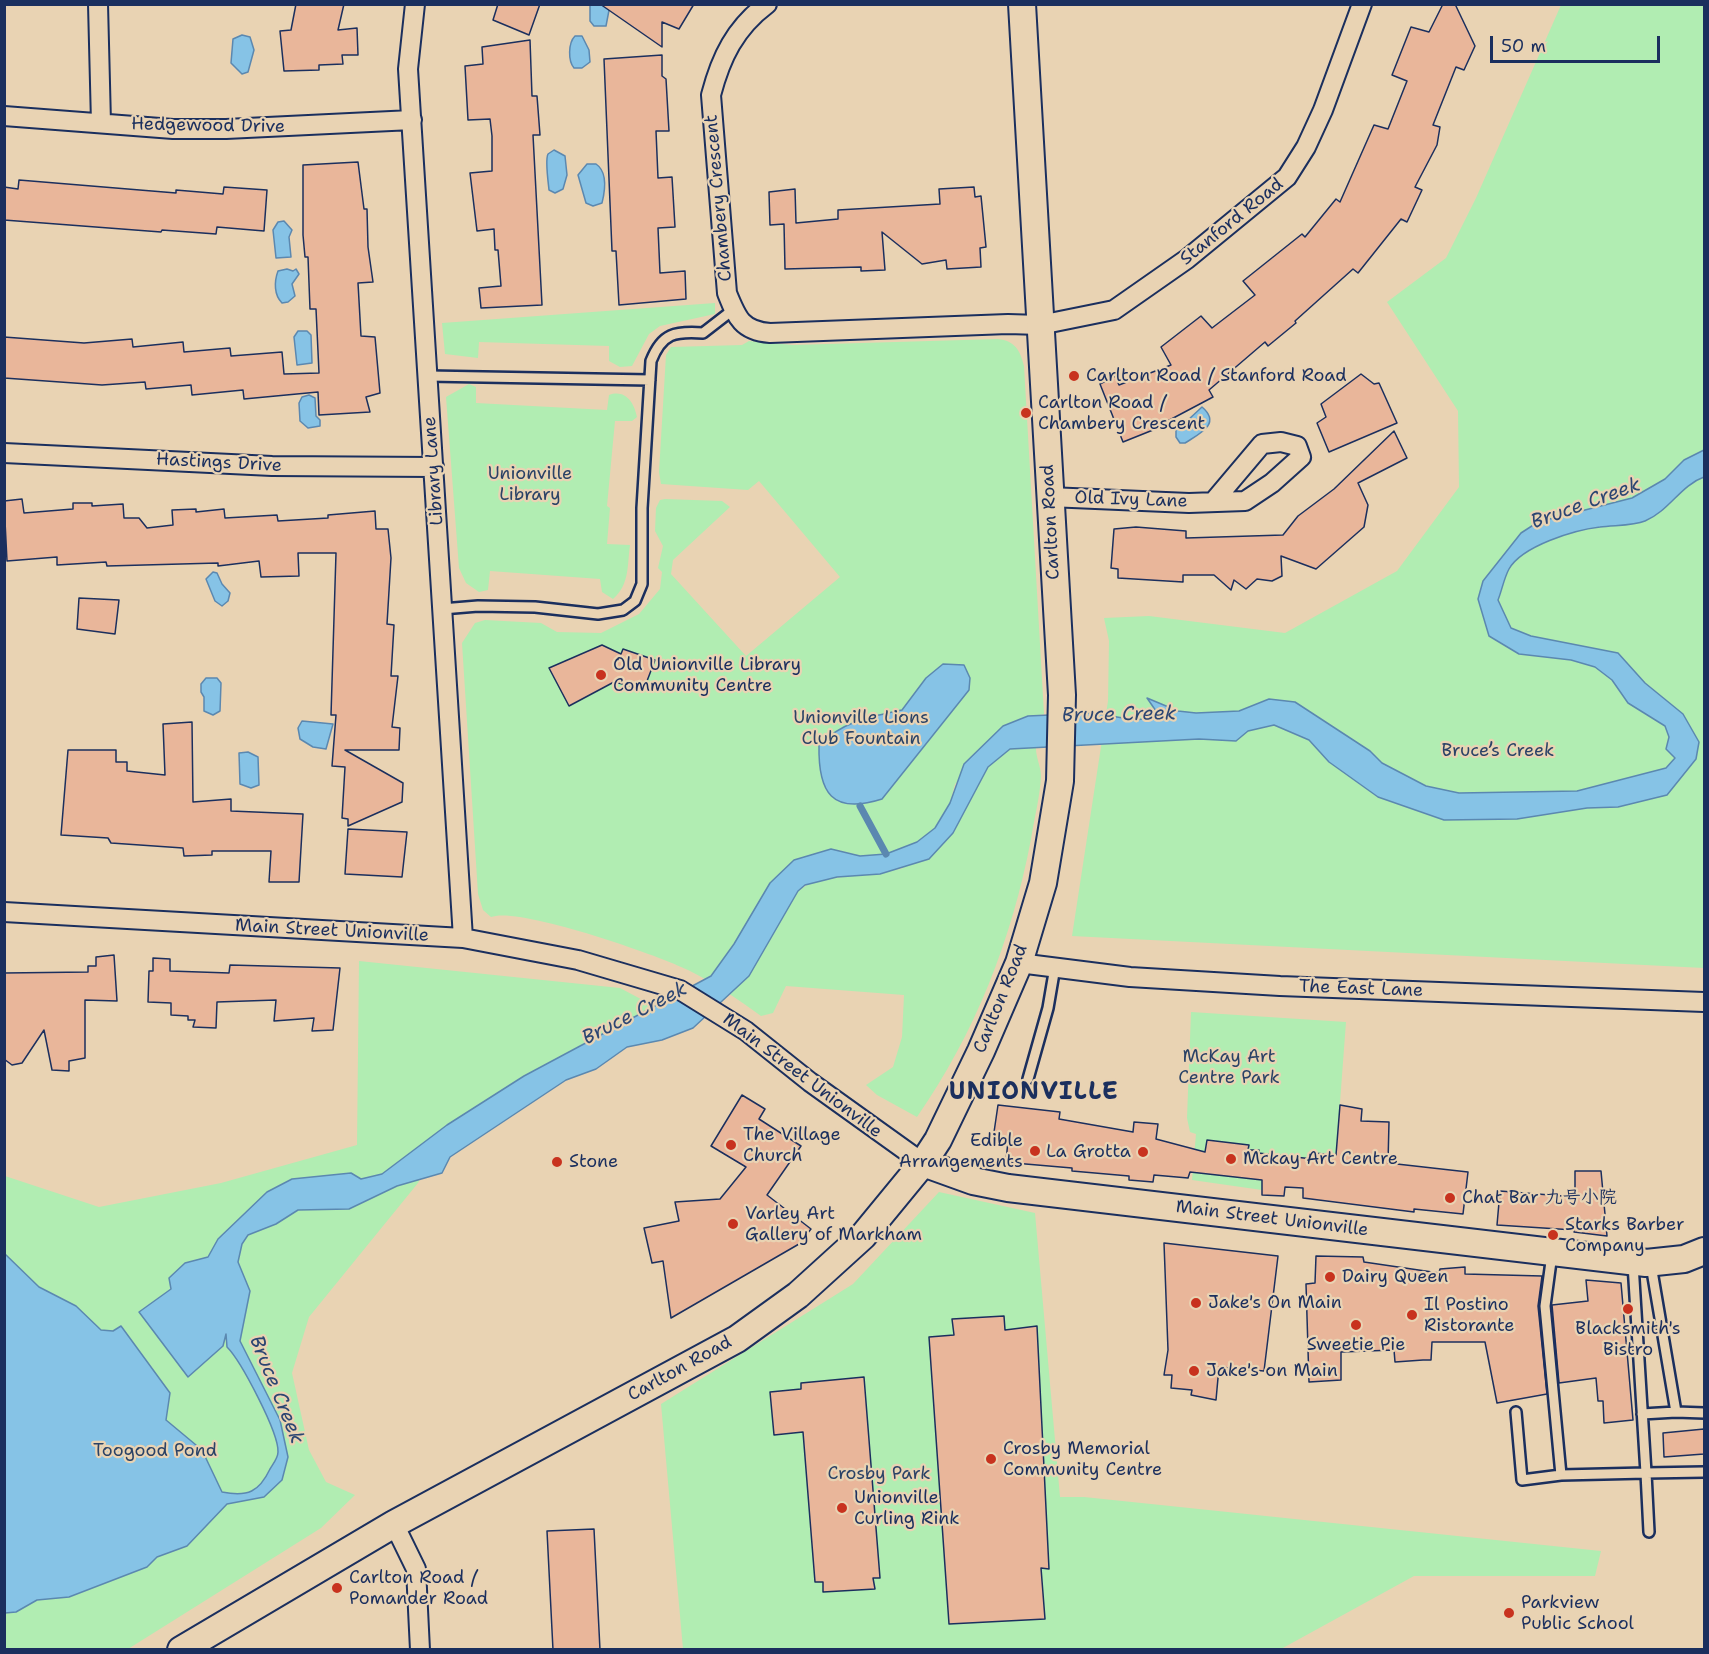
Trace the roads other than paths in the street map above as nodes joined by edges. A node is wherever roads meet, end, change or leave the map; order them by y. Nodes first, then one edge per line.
1 (99, 4) edge
2 (415, 4) edge
3 (767, 4) edge
4 (1022, 4) edge
5 (1362, 4) edge
6 (4, 116) edge
7 (412, 120) junction
8 (101, 123) junction
9 (734, 309) junction
10 (1040, 325) junction
11 (428, 376) junction
12 (650, 380) junction
13 (4, 453) edge
14 (434, 467) junction
15 (1049, 497) junction
16 (1213, 502) junction
17 (442, 609) junction
18 (4, 912) edge
19 (463, 938) junction
20 (1019, 963) junction
21 (1055, 967) junction
22 (1704, 1002) edge
23 (1028, 1079) dead end
24 (923, 1163) junction
25 (1704, 1251) edge
26 (1552, 1253) junction
27 (1642, 1262) junction
28 (1516, 1412) dead end
29 (1676, 1412) junction
30 (1704, 1413) edge
31 (1642, 1414) junction
32 (1704, 1472) edge
33 (1646, 1473) junction
34 (1561, 1475) junction
35 (394, 1524) junction
36 (1649, 1532) dead end
37 (181, 1650) edge
38 (420, 1650) edge

1 - 8 street
2 - 7 street, Library Lane
3 - 9 street, Chambery Crescent
4 - 10 main road, Carlton Road
5 - 10 street, Stanford Road
6 - 8 street, Hedgewood Drive
7 - 8 street, Hedgewood Drive
7 - 11 street, Library Lane
9 - 10 street, Chambery Crescent
9 - 12 lane
10 - 15 main road, Carlton Road
11 - 12 lane
11 - 14 street, Library Lane
12 - 17 lane
13 - 14 street, Hastings Drive
14 - 17 street, Library Lane
15 - 16 street, Old Ivy Lane
15 - 20 main road, Carlton Road
16 - 16 street, Old Ivy Lane
17 - 19 street, Library Lane
18 - 19 street, Main Street Unionville
19 - 24 street, Main Street Unionville
20 - 21 street, The East Lane
20 - 24 main road, Carlton Road
21 - 22 street, The East Lane
21 - 23 lane
24 - 26 main road, Main Street Unionville
24 - 35 main road, Carlton Road
25 - 27 main road, Main Street Unionville
26 - 27 main road, Main Street Unionville
26 - 34 lane
27 - 29 lane
27 - 31 lane
28 - 34 lane
29 - 30 lane
29 - 31 lane
31 - 33 lane
32 - 33 lane
33 - 34 lane
33 - 36 lane
35 - 37 main road, Carlton Road
35 - 38 street

